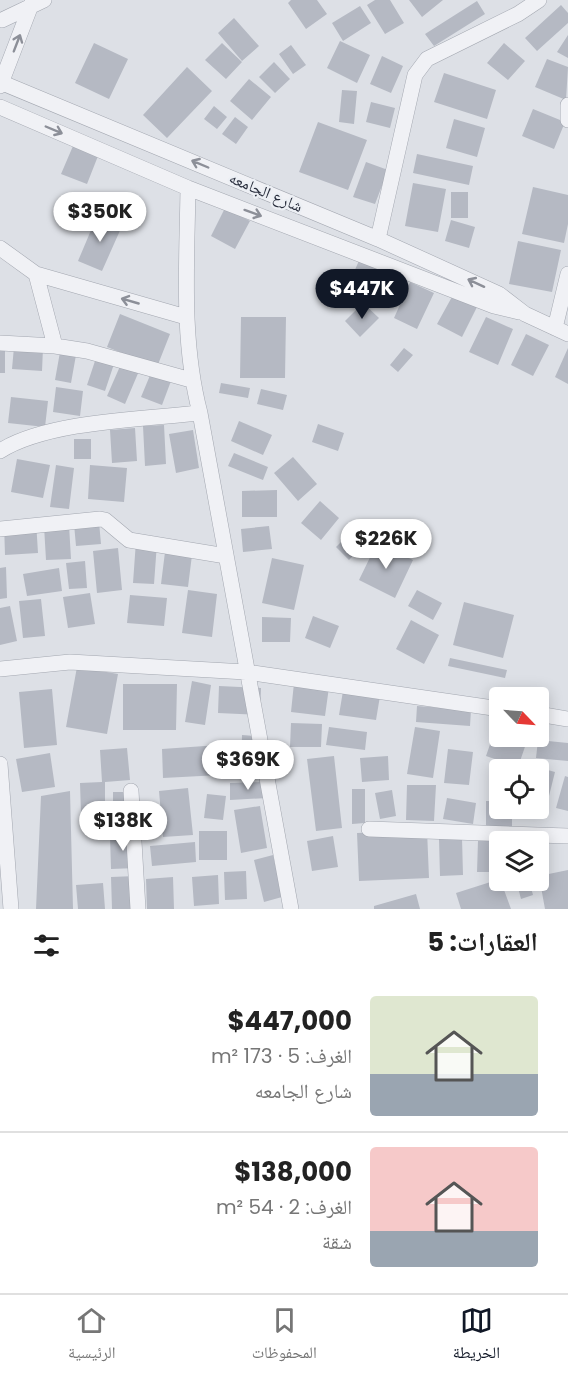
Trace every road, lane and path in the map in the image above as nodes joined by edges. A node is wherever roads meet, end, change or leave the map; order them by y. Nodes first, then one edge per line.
1 (11, 0) edge
2 (539, 0) edge
3 (36, 2) edge
4 (1, 22) edge
5 (0, 83) edge
6 (568, 105) edge
7 (0, 107) edge
8 (568, 120) edge
9 (188, 188) junction
10 (378, 238) junction
11 (0, 248) edge
12 (36, 274) junction
13 (568, 274) edge
14 (525, 314) junction
15 (186, 317) junction
16 (562, 331) edge
17 (0, 343) edge
18 (56, 346) junction
19 (192, 380) junction
20 (200, 413) junction
21 (0, 451) edge
22 (0, 529) edge
23 (226, 556) junction
24 (0, 669) edge
25 (246, 672) junction
26 (489, 707) edge
27 (549, 716) edge
28 (568, 719) edge
29 (0, 764) edge
30 (131, 791) dead end
31 (369, 829) dead end
32 (568, 836) edge
33 (11, 909) edge
34 (138, 909) edge
35 (291, 909) edge

1 - 4 street
2 - 10 street
3 - 4 street
5 -> 3 street
10 -> 5 street, شارع الجامعه
6 - 8 street
7 -> 9 street, شارع الجامعه
9 -> 14 street, شارع الجامعه
9 - 15 street
14 -> 10 street, شارع الجامعه
11 - 12 street
15 -> 12 street
12 - 18 street
13 - 16 street
14 - 16 street, شارع الجامعه
15 - 19 street
17 - 18 street
18 - 19 street
19 - 20 street
20 - 21 street
20 - 23 street
22 - 23 street
23 - 25 street
24 - 25 street
25 - 26 street
25 - 35 street
27 - 28 street
29 - 33 street
30 - 34 street
31 - 32 street

